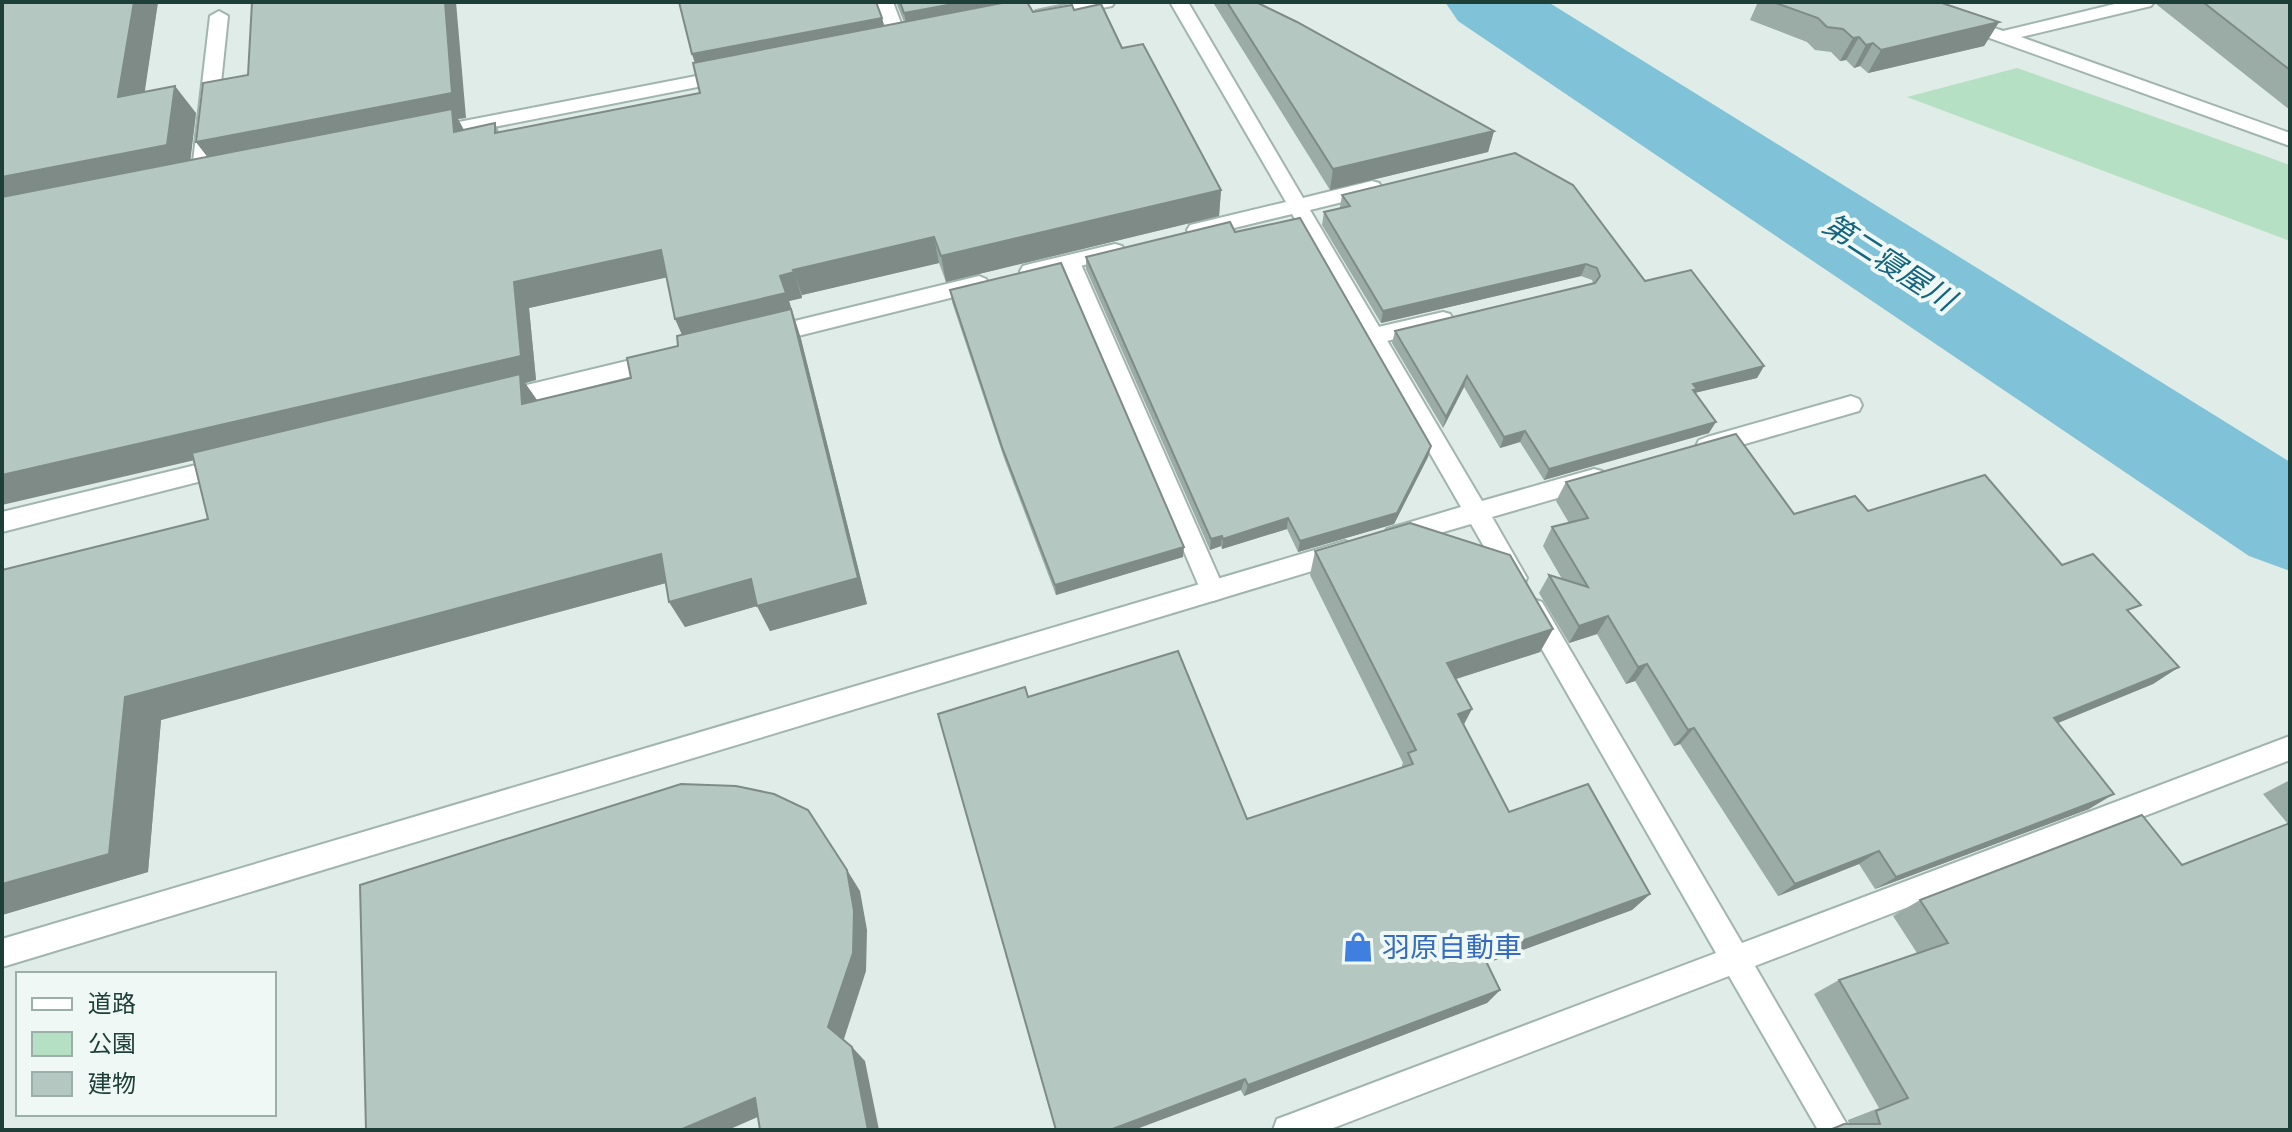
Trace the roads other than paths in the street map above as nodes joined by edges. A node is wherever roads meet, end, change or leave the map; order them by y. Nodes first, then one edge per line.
1 (884, 2) edge
2 (1106, 2) edge
3 (1179, 2) edge
4 (2145, 2) edge
5 (219, 16) dead end
6 (1944, 16) edge
7 (1017, 19) edge
8 (2003, 36) junction
9 (899, 42) edge
10 (744, 73) edge
11 (418, 136) edge
12 (2290, 140) edge
13 (201, 179) edge
14 (1386, 185) edge
15 (1297, 206) junction
16 (1176, 236) edge
17 (1130, 247) edge
18 (1070, 262) junction
19 (1463, 315) edge
20 (1374, 336) junction
21 (745, 341) edge
22 (683, 356) edge
23 (482, 405) edge
24 (1851, 405) dead end
25 (1686, 452) edge
26 (250, 461) edge
27 (1611, 474) edge
28 (1476, 512) junction
29 (2, 522) edge
30 (1213, 591) junction
31 (2290, 748) edge
32 (2, 953) edge
33 (1735, 958) junction
34 (1288, 1130) edge
35 (1835, 1130) edge

1 - 9 street
2 - 7 street
3 - 15 street
4 - 8 street
5 - 13 street
6 - 8 street
8 - 12 street
10 - 11 street
14 - 15 street
15 - 16 street
15 - 20 street
17 - 18 street
18 - 21 street
18 - 30 street
19 - 20 street
20 - 28 street
22 - 23 street
24 - 25 street
26 - 29 street
27 - 28 street
28 - 30 street
28 - 33 street
30 - 32 street
31 - 33 street
33 - 34 street
33 - 35 street

